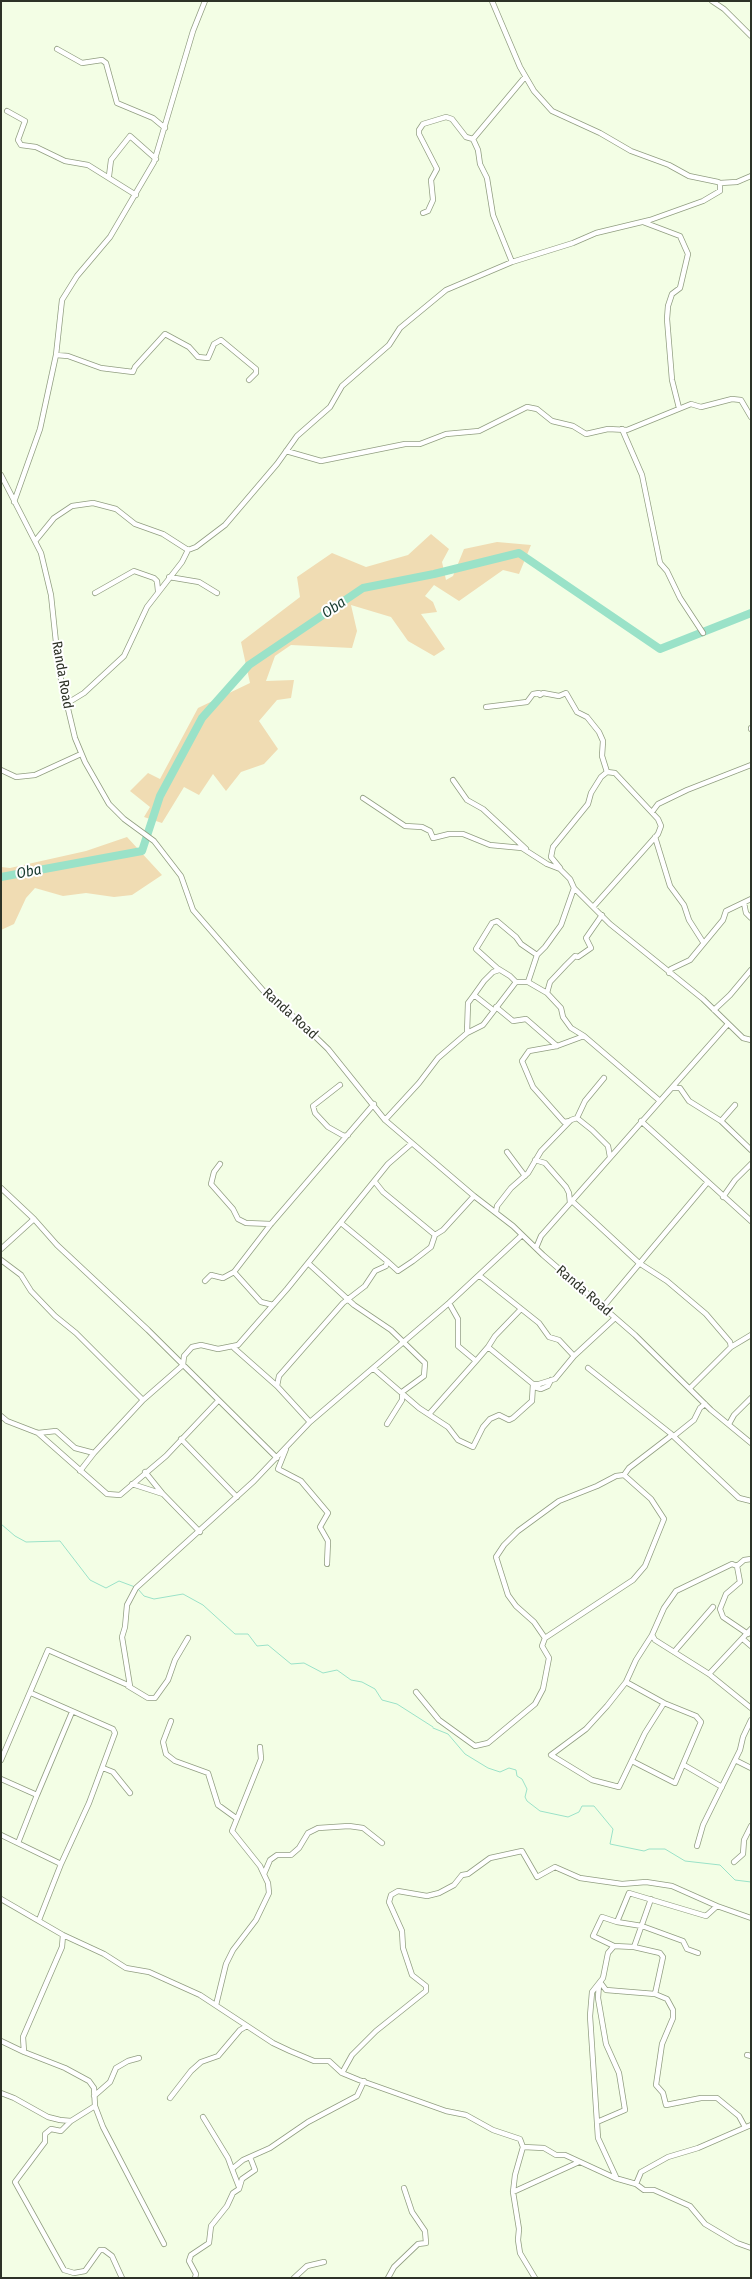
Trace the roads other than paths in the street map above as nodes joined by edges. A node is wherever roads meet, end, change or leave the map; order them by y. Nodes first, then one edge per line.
1 (204, 1) edge
2 (492, 1) edge
3 (712, 1) edge
4 (751, 36) edge
5 (56, 49) dead end
6 (526, 77) junction
7 (7, 111) dead end
8 (165, 128) junction
9 (473, 138) junction
10 (156, 158) junction
11 (109, 176) junction
12 (751, 176) edge
13 (720, 184) junction
14 (136, 195) junction
15 (424, 213) dead end
16 (641, 222) junction
17 (512, 262) junction
18 (56, 355) junction
19 (249, 380) dead end
20 (679, 408) junction
21 (751, 416) edge
22 (622, 429) junction
23 (286, 451) junction
24 (1, 475) edge
25 (14, 502) junction
26 (36, 540) junction
27 (188, 550) junction
28 (169, 577) junction
29 (158, 592) junction
30 (95, 593) dead end
31 (217, 593) dead end
32 (703, 633) dead end
33 (66, 704) junction
34 (486, 707) dead end
35 (81, 754) junction
36 (751, 765) edge
37 (1, 770) edge
38 (606, 772) junction
39 (453, 780) dead end
40 (363, 798) dead end
41 (652, 812) junction
42 (655, 837) junction
43 (527, 850) junction
44 (560, 869) junction
45 (574, 888) junction
46 (751, 899) edge
47 (744, 903) junction
48 (594, 906) junction
49 (602, 915) junction
50 (751, 918) edge
51 (703, 942) junction
52 (537, 954) junction
53 (499, 970) junction
54 (751, 970) edge
55 (669, 973) junction
56 (516, 982) junction
57 (528, 982) junction
58 (547, 994) junction
59 (474, 995) junction
60 (495, 1009) junction
61 (714, 1010) junction
62 (728, 1024) junction
63 (467, 1032) junction
64 (584, 1036) junction
65 (751, 1040) edge
66 (557, 1046) junction
67 (604, 1078) dead end
68 (340, 1085) dead end
69 (672, 1088) junction
70 (660, 1101) junction
71 (374, 1104) junction
72 (735, 1105) dead end
73 (577, 1118) junction
74 (385, 1120) junction
75 (571, 1120) junction
76 (642, 1121) junction
77 (721, 1121) junction
78 (350, 1134) junction
79 (411, 1144) junction
80 (751, 1150) edge
81 (507, 1152) dead end
82 (610, 1157) junction
83 (535, 1160) junction
84 (220, 1164) dead end
85 (751, 1164) edge
86 (525, 1176) junction
87 (375, 1182) junction
88 (707, 1183) junction
89 (1, 1188) edge
90 (474, 1196) junction
91 (723, 1198) junction
92 (571, 1202) junction
93 (496, 1212) junction
94 (34, 1220) junction
95 (751, 1221) edge
96 (341, 1223) junction
97 (271, 1224) junction
98 (435, 1235) junction
99 (522, 1235) junction
100 (536, 1248) junction
101 (1, 1249) edge
102 (1, 1260) edge
103 (387, 1261) junction
104 (308, 1263) junction
105 (639, 1263) junction
106 (234, 1272) junction
107 (480, 1276) junction
108 (205, 1281) dead end
109 (348, 1298) junction
110 (449, 1303) junction
111 (272, 1306) junction
112 (603, 1307) junction
113 (521, 1309) junction
114 (615, 1318) junction
115 (751, 1335) edge
116 (404, 1343) junction
117 (488, 1347) junction
118 (731, 1347) junction
119 (234, 1348) junction
120 (574, 1356) junction
121 (476, 1361) junction
122 (183, 1365) junction
123 (588, 1368) dead end
124 (374, 1369) junction
125 (277, 1386) junction
126 (534, 1386) junction
127 (690, 1388) junction
128 (402, 1392) junction
129 (751, 1398) edge
130 (143, 1400) junction
131 (218, 1401) junction
132 (706, 1404) junction
133 (430, 1414) junction
134 (1, 1416) edge
135 (310, 1422) junction
136 (387, 1424) dead end
137 (729, 1424) junction
138 (38, 1433) junction
139 (673, 1436) junction
140 (181, 1439) junction
141 (751, 1443) edge
142 (286, 1448) junction
143 (94, 1454) junction
144 (276, 1458) junction
145 (80, 1471) junction
146 (146, 1472) junction
147 (624, 1475) junction
148 (132, 1484) junction
149 (163, 1494) junction
150 (237, 1497) junction
151 (751, 1501) edge
152 (200, 1532) junction
153 (751, 1559) edge
154 (328, 1564) dead end
155 (737, 1566) junction
156 (713, 1607) dead end
157 (749, 1631) edge
158 (652, 1635) junction
159 (188, 1638) dead end
160 (545, 1638) junction
161 (744, 1640) junction
162 (751, 1646) edge
163 (674, 1652) junction
164 (709, 1674) junction
165 (626, 1682) junction
166 (130, 1686) junction
167 (416, 1692) dead end
168 (31, 1693) junction
169 (664, 1703) junction
170 (751, 1708) edge
171 (72, 1712) junction
172 (751, 1720) edge
173 (171, 1721) dead end
174 (260, 1746) dead end
175 (1, 1760) edge
176 (735, 1760) junction
177 (632, 1761) junction
178 (684, 1765) junction
179 (103, 1768) junction
180 (751, 1768) edge
181 (1, 1779) edge
182 (722, 1787) junction
183 (130, 1793) dead end
184 (37, 1795) junction
185 (236, 1818) junction
186 (751, 1826) edge
187 (1, 1835) edge
188 (744, 1842) junction
189 (18, 1843) junction
190 (382, 1844) dead end
191 (751, 1844) edge
192 (697, 1846) dead end
193 (734, 1862) dead end
194 (61, 1864) junction
195 (264, 1874) junction
196 (1, 1899) edge
197 (651, 1899) junction
198 (717, 1906) junction
199 (751, 1918) edge
200 (39, 1920) junction
201 (617, 1922) junction
202 (642, 1926) junction
203 (63, 1935) junction
204 (614, 1946) junction
205 (634, 1947) junction
206 (698, 1953) dead end
207 (600, 1982) junction
208 (655, 1994) junction
209 (216, 2005) junction
210 (247, 2026) junction
211 (1, 2041) edge
212 (24, 2052) junction
213 (139, 2058) dead end
214 (342, 2073) junction
215 (364, 2081) junction
216 (1, 2093) edge
217 (94, 2096) junction
218 (170, 2098) dead end
219 (95, 2106) junction
220 (204, 2117) dead end
221 (71, 2121) junction
222 (597, 2122) junction
223 (748, 2126) edge
224 (523, 2147) junction
225 (250, 2157) junction
226 (579, 2162) junction
227 (232, 2170) junction
228 (616, 2177) junction
229 (636, 2184) junction
230 (239, 2188) junction
231 (404, 2188) dead end
232 (514, 2192) junction
233 (164, 2244) dead end
234 (751, 2248) edge
235 (324, 2262) dead end
236 (122, 2278) edge
237 (195, 2278) edge
238 (294, 2278) edge
239 (388, 2278) edge
240 (535, 2278) edge

1 - 8 street
2 - 6 street
3 - 4 street
5 - 8 street
6 - 9 street
6 - 13 street
7 - 11 street
8 - 10 street
9 - 15 street
9 - 17 street
10 - 11 street
10 - 14 street
11 - 14 street
12 - 13 street
13 - 16 street
14 - 18 street
16 - 17 street
16 - 20 street
17 - 23 street
18 - 19 street
18 - 25 street
20 - 21 street
20 - 22 street
22 - 23 street
22 - 32 street
23 - 27 street
24 - 25 street, Randa Road
25 - 26 street, Randa Road
26 - 27 street
26 - 33 street, Randa Road
27 - 28 street
28 - 29 street
28 - 31 street
29 - 30 street
29 - 33 street
33 - 35 street, Randa Road
34 - 38 street
35 - 37 street
35 - 71 street, Randa Road
36 - 41 street
38 - 41 street
38 - 44 street
39 - 43 street
40 - 43 street
41 - 42 street
42 - 48 street
42 - 51 street
43 - 44 street
44 - 45 street
45 - 48 street
45 - 52 street
46 - 47 street
47 - 50 street
47 - 51 street
48 - 49 street
49 - 55 street
49 - 58 street
51 - 55 street
52 - 53 street
52 - 57 street
53 - 56 street
53 - 59 street
54 - 61 street
55 - 61 street
56 - 57 street
56 - 60 street
57 - 58 street
58 - 64 street
59 - 60 street
59 - 63 street
60 - 63 street
60 - 66 street
61 - 62 street
62 - 65 street
62 - 69 street
63 - 74 street
64 - 66 street
64 - 70 street
66 - 75 street
67 - 73 street
68 - 78 street
69 - 70 street
69 - 77 street
70 - 76 street
71 - 74 street, Randa Road
71 - 78 street
72 - 77 street
73 - 75 street
73 - 82 street
74 - 79 street, Randa Road
75 - 83 street
76 - 82 street
76 - 88 street
77 - 80 street
78 - 97 street
79 - 87 street
79 - 90 street, Randa Road
81 - 86 street
82 - 92 street
83 - 86 street
83 - 92 street
84 - 97 street
85 - 91 street
86 - 93 street
87 - 96 street
87 - 98 street
88 - 91 street
88 - 105 street
89 - 94 street
90 - 93 street, Randa Road
90 - 98 street
91 - 95 street
92 - 100 street
92 - 105 street
93 - 99 street, Randa Road
94 - 101 street
94 - 122 street
96 - 103 street
96 - 104 street
97 - 106 street
98 - 103 street
99 - 100 street, Randa Road
99 - 107 street
100 - 112 street, Randa Road
102 - 130 street
103 - 109 street
104 - 109 street
104 - 111 street
105 - 112 street
105 - 118 street
106 - 108 street
106 - 111 street
107 - 110 street
107 - 113 street
109 - 116 street
109 - 125 street
110 - 116 street
110 - 121 street
111 - 119 street
112 - 114 street, Randa Road
113 - 117 street
113 - 120 street
114 - 120 street
114 - 127 street, Randa Road
115 - 118 street
116 - 124 street
116 - 128 street
117 - 121 street
117 - 126 street
118 - 127 street
119 - 122 street
119 - 125 street
120 - 126 street
121 - 133 street
122 - 130 street
122 - 131 street
123 - 139 street
124 - 128 street
124 - 135 street
125 - 135 street
126 - 133 street
127 - 132 street, Randa Road
128 - 133 street
128 - 136 street
129 - 137 street
130 - 143 street
131 - 140 street
131 - 144 street
132 - 137 street, Randa Road
132 - 139 street
134 - 138 street
135 - 142 street
137 - 141 street, Randa Road
138 - 143 street
138 - 145 street
139 - 147 street
139 - 151 street
140 - 146 street
140 - 150 street
142 - 144 street
142 - 154 street
143 - 145 street
144 - 150 street
145 - 148 street
146 - 148 street
146 - 149 street
147 - 160 street
147 - 160 street
148 - 149 street
149 - 152 street
150 - 152 street
152 - 166 street
153 - 155 street
155 - 157 street
155 - 158 street
156 - 163 street
157 - 161 street
158 - 163 street
158 - 165 street
159 - 166 street
160 - 167 street
161 - 162 street
161 - 164 street
163 - 164 street
164 - 170 street
165 - 169 street
165 - 177 street
166 - 168 street
168 - 171 street
168 - 175 street
169 - 177 street
169 - 178 street
171 - 179 street
171 - 184 street
172 - 176 street
173 - 185 street
174 - 185 street
176 - 180 street
176 - 182 street
177 - 178 street
178 - 182 street
179 - 183 street
179 - 194 street
181 - 184 street
182 - 192 street
184 - 189 street
185 - 195 street
186 - 188 street
187 - 189 street
188 - 191 street
188 - 193 street
189 - 194 street
190 - 195 street
194 - 200 street
195 - 209 street
196 - 200 street
197 - 198 street
197 - 201 street
197 - 202 street
198 - 199 street
198 - 214 street
200 - 203 street
201 - 202 street
201 - 204 street
202 - 205 street
202 - 206 street
203 - 209 street
203 - 212 street
204 - 205 street
204 - 207 street
205 - 208 street
207 - 208 street
207 - 222 street
207 - 222 street
208 - 223 street
209 - 210 street
210 - 214 street
210 - 218 street
211 - 212 street
212 - 217 street
213 - 217 street
214 - 215 street
215 - 224 street
215 - 225 street
216 - 221 street
217 - 219 street
219 - 221 street
219 - 233 street
220 - 227 street
221 - 236 street
222 - 228 street
223 - 229 street
224 - 226 street
224 - 232 street
225 - 227 street
225 - 230 street
226 - 228 street
226 - 232 street
227 - 230 street
228 - 229 street
229 - 234 street
230 - 237 street
231 - 239 street
232 - 240 street
235 - 238 street

